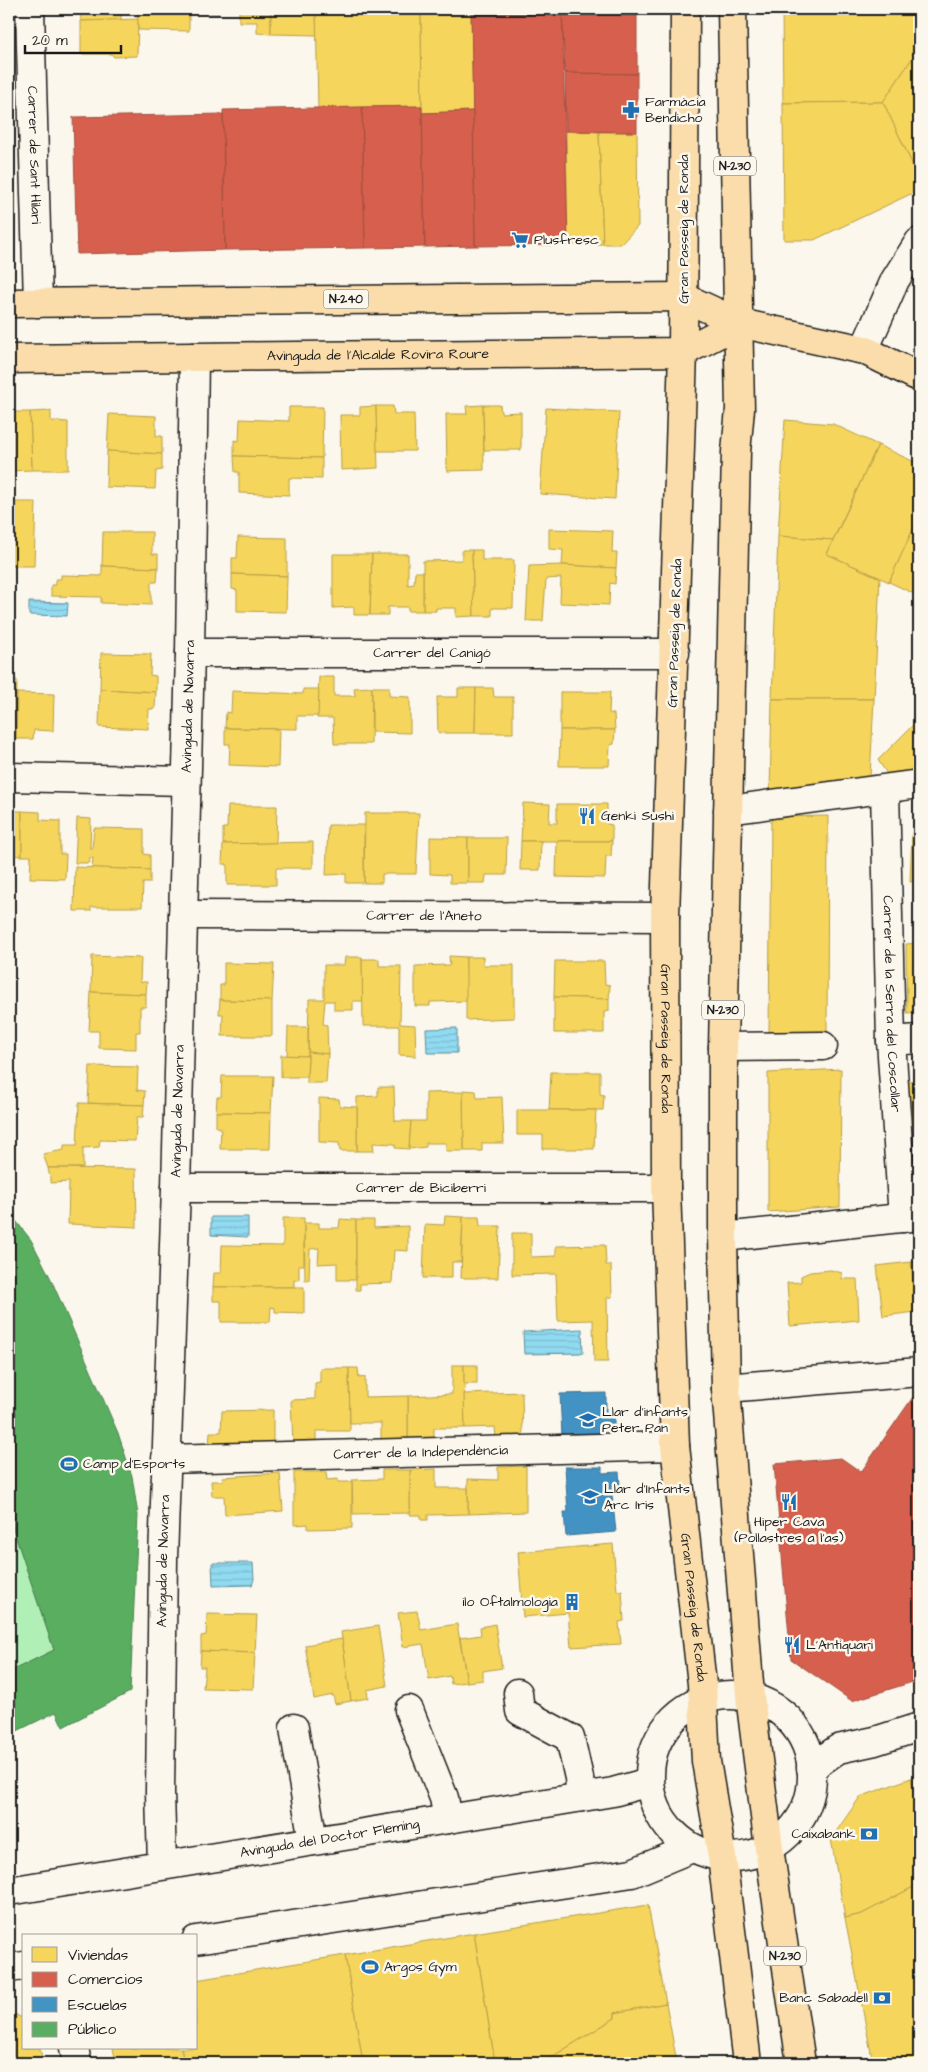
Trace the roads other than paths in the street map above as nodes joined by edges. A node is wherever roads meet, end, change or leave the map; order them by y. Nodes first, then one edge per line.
1 (30, 9) edge
2 (685, 9) edge
3 (732, 9) edge
4 (919, 242) edge
5 (683, 297) junction
6 (9, 303) edge
7 (38, 303) junction
8 (739, 323) junction
9 (864, 350) junction
10 (683, 352) junction
11 (194, 357) junction
12 (9, 360) edge
13 (919, 377) edge
14 (190, 653) junction
15 (675, 653) junction
16 (9, 777) edge
17 (186, 781) junction
18 (919, 784) edge
19 (885, 790) junction
20 (728, 810) junction
21 (183, 915) junction
22 (666, 918) junction
23 (919, 1039) edge
24 (891, 1041) junction
25 (823, 1046) dead end
26 (723, 1047) junction
27 (176, 1188) junction
28 (666, 1188) junction
29 (911, 1217) edge
30 (723, 1237) junction
31 (919, 1372) edge
32 (726, 1388) junction
33 (674, 1446) junction
34 (166, 1459) junction
35 (518, 1693) dead end
36 (750, 1696) junction
37 (704, 1698) junction
38 (409, 1710) dead end
39 (919, 1727) edge
40 (294, 1728) dead end
41 (805, 1738) junction
42 (838, 1749) junction
43 (811, 1768) junction
44 (649, 1782) junction
45 (581, 1798) junction
46 (448, 1819) junction
47 (314, 1841) junction
48 (692, 1848) junction
49 (769, 1848) junction
50 (722, 1857) junction
51 (162, 1865) junction
52 (9, 1891) edge
53 (198, 1940) edge
54 (22, 1966) edge
55 (9, 1968) edge
56 (74, 2050) edge
57 (77, 2063) edge
58 (747, 2063) edge
59 (801, 2063) edge

1 - 7 street, Carrer de Sant Hilari
2 - 5 main road, Gran Passeig de Ronda
3 - 8 main road, N-230
4 - 9 street
5 - 7 main road, N-240
5 - 8 main road, N-240
5 - 10 main road, Gran Passeig de Ronda
6 - 7 main road, N-240
8 - 9 main road
8 - 10 main road, Avinguda de l'Alcalde Rovira Roure
8 - 20 main road, N-230
9 - 13 main road
10 - 11 main road, Avinguda de l'Alcalde Rovira Roure
10 - 15 main road, Gran Passeig de Ronda
11 - 12 main road, Avinguda de l'Alcalde Rovira Roure
11 - 14 street, Avinguda de Navarra
14 - 15 street, Carrer del Canigó
14 - 17 street, Avinguda de Navarra
15 - 22 main road, Gran Passeig de Ronda
16 - 17 street
17 - 21 street, Avinguda de Navarra
18 - 19 street
19 - 20 street
19 - 24 street, Carrer de la Serra del Coscollar
20 - 26 main road, N-230
21 - 22 street, Carrer de l'Aneto
21 - 27 street, Avinguda de Navarra
22 - 28 main road, Gran Passeig de Ronda
23 - 24 street
24 - 29 street, Carrer de la Serra del Coscollar
25 - 26 street
26 - 30 main road, N-230
27 - 28 street, Carrer de Biciberri
27 - 34 street, Avinguda de Navarra
28 - 33 main road, Gran Passeig de Ronda
29 - 30 street
30 - 32 main road, N-230
31 - 32 street
32 - 36 main road, N-230
33 - 34 street, Carrer de la Independència
33 - 37 main road, Gran Passeig de Ronda
34 - 51 street, Avinguda de Navarra
35 - 45 street
36 - 37 street
36 - 41 street
36 - 49 main road, N-230
37 - 44 street
37 - 50 main road, Gran Passeig de Ronda
38 - 46 street
39 - 42 street
40 - 47 street
41 - 42 street
41 - 43 street
42 - 43 street
43 - 49 street
44 - 45 street, Avinguda del Doctor Fleming
44 - 48 street
45 - 46 street, Avinguda del Doctor Fleming
46 - 47 street, Avinguda del Doctor Fleming
47 - 51 street, Avinguda del Doctor Fleming
48 - 50 street
48 - 53 street
49 - 50 street
49 - 59 main road, N-230
50 - 58 main road, Gran Passeig de Ronda
51 - 52 street, Avinguda del Doctor Fleming
54 - 55 street
56 - 57 street

